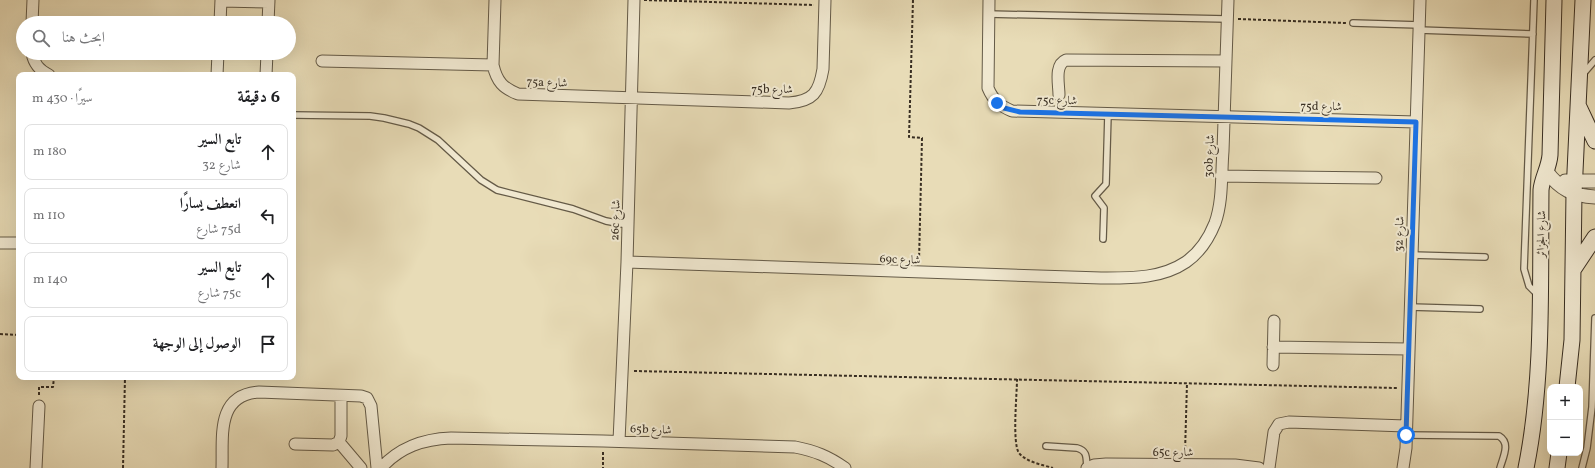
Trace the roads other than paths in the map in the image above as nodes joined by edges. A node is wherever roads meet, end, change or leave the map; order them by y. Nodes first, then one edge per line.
1 (33, 0) edge
2 (221, 0) edge
3 (495, 0) edge
4 (634, 0) edge
5 (989, 0) edge
6 (1228, 0) edge
7 (1420, 0) edge
8 (1534, 0) edge
9 (1554, 0) edge
10 (1583, 0) edge
11 (269, 1) edge
12 (825, 3) edge
13 (988, 14) junction
14 (32, 16) edge
15 (220, 16) edge
16 (268, 16) edge
17 (1227, 19) junction
18 (1353, 23) road end
19 (1420, 28) junction
20 (1533, 34) junction
21 (35, 60) edge
22 (218, 60) edge
23 (267, 60) edge
24 (1595, 60) edge
25 (322, 61) dead end
26 (1226, 61) junction
27 (493, 65) junction
28 (43, 72) edge
29 (217, 72) edge
30 (266, 72) edge
31 (1580, 77) junction
32 (1058, 95) dead end
33 (632, 98) junction
34 (1578, 105) junction
35 (1108, 114) junction
36 (296, 115) edge
37 (1224, 117) junction
38 (1416, 122) junction
39 (1595, 141) edge
40 (1221, 176) junction
41 (1376, 178) dead end
42 (1551, 178) junction
43 (1595, 181) edge
44 (1575, 187) junction
45 (1595, 197) edge
46 (628, 225) junction
47 (1595, 237) edge
48 (1103, 239) dead end
49 (0, 243) edge
50 (16, 243) edge
51 (1411, 256) junction
52 (1485, 257) dead end
53 (627, 262) junction
54 (1172, 270) joint
55 (1573, 270) junction
56 (1540, 297) junction
57 (1409, 307) junction
58 (1480, 309) dead end
59 (1595, 318) edge
60 (1274, 321) dead end
61 (1273, 347) junction
62 (1408, 349) junction
63 (1273, 365) dead end
64 (1594, 369) edge
65 (1568, 384) edge
66 (341, 396) junction
67 (38, 406) road end
68 (1406, 430) junction
69 (619, 441) junction
70 (339, 442) junction
71 (295, 444) dead end
72 (1046, 446) dead end
73 (1157, 466) edge
74 (36, 468) edge
75 (222, 468) edge
76 (361, 468) edge
77 (377, 468) edge
78 (381, 468) edge
79 (845, 468) edge
80 (1087, 468) edge
81 (1259, 468) edge
82 (1269, 468) edge
83 (1404, 468) edge
84 (1500, 468) edge
85 (1526, 468) edge
86 (1582, 468) edge

1 - 14 street
2 - 11 street
2 - 15 street
3 - 27 street, 75a شارع
4 - 33 street, 26c شارع
5 - 13 street, 75c شارع
6 - 17 street, 30b شارع
7 - 19 street, شارع 32
8 - 20 lane
9 - 42 main road, شارع الجزائر
10 - 31 main road
11 - 16 street
12 - 33 street, 75b شارع
13 - 17 lane
13 - 35 street, 75c شارع
17 - 26 street, 30b شارع
18 - 19 lane
19 - 20 lane
19 - 38 street, شارع 32
20 - 56 lane
21 - 28 street
22 - 29 street
23 - 30 street
24 - 31 lane
25 - 27 street
26 - 32 street
26 - 37 street, 30b شارع
27 - 33 street, 75a شارع
31 - 34 main road
33 - 46 street, 26c شارع
34 - 39 main road
34 - 44 main road
35 - 37 street, 75c شارع
35 - 48 lane
36 - 46 lane
37 - 38 street, 75d شارع
37 - 40 street, 30b شارع
38 - 51 street, شارع 32
40 - 41 street
40 - 54 street, 30b شارع
42 - 44 street
42 - 56 main road, شارع الجزائر
43 - 44 street
44 - 45 street
44 - 55 main road
46 - 53 street, 26c شارع
47 - 55 main road
49 - 50 street
51 - 52 lane
51 - 57 street, شارع 32
53 - 54 street, 69c شارع
53 - 69 street, 26c شارع
55 - 65 main road
56 - 85 main road, شارع الجزائر
57 - 58 lane
57 - 62 street, شارع 32
59 - 64 lane
60 - 61 street
61 - 62 street
61 - 63 street
62 - 68 street, شارع 32
64 - 86 lane
66 - 70 street
66 - 75 street
66 - 77 street
67 - 74 street
68 - 82 street
68 - 83 street, شارع 32
68 - 84 lane
69 - 78 street, 65b شارع
69 - 79 street, 65b شارع
70 - 71 street
70 - 76 street
72 - 80 lane
73 - 80 street, 65c شارع
73 - 81 street, 65c شارع

